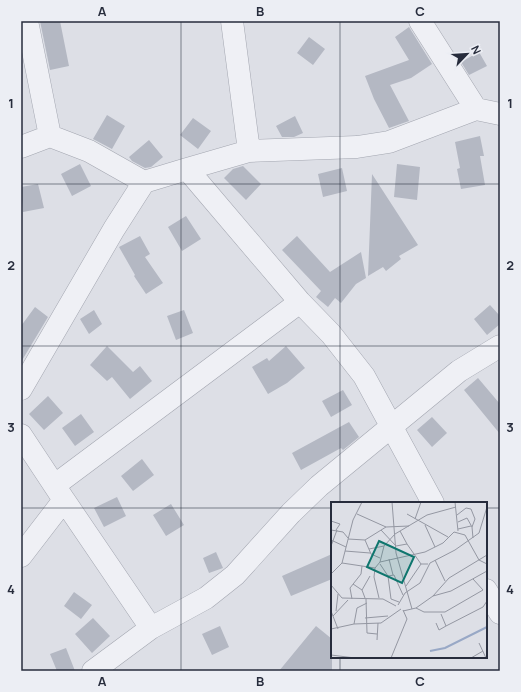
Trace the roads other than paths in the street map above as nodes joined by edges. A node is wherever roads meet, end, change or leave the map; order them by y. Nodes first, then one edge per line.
1 (27, 21) edge
2 (232, 21) edge
3 (420, 21) edge
4 (476, 109) junction
5 (500, 114) edge
6 (50, 136) junction
7 (21, 147) edge
8 (249, 151) junction
9 (187, 169) junction
10 (144, 182) junction
11 (300, 302) junction
12 (500, 346) edge
13 (21, 389) edge
14 (392, 426) junction
15 (21, 435) edge
16 (60, 492) junction
17 (432, 502) edge
18 (21, 556) edge
19 (487, 592) edge
20 (500, 613) edge
21 (151, 628) junction
22 (93, 671) edge

1 - 6 street
2 - 8 street
3 - 4 street
4 - 5 street
4 - 8 street
6 - 7 street
6 - 10 street
8 - 9 street
9 - 10 street
9 - 11 street
10 - 13 street
11 - 14 street
11 - 16 street
12 - 14 street
14 - 17 street
14 - 21 street
15 - 16 street
16 - 18 street
16 - 21 street
19 - 20 street
21 - 22 street

